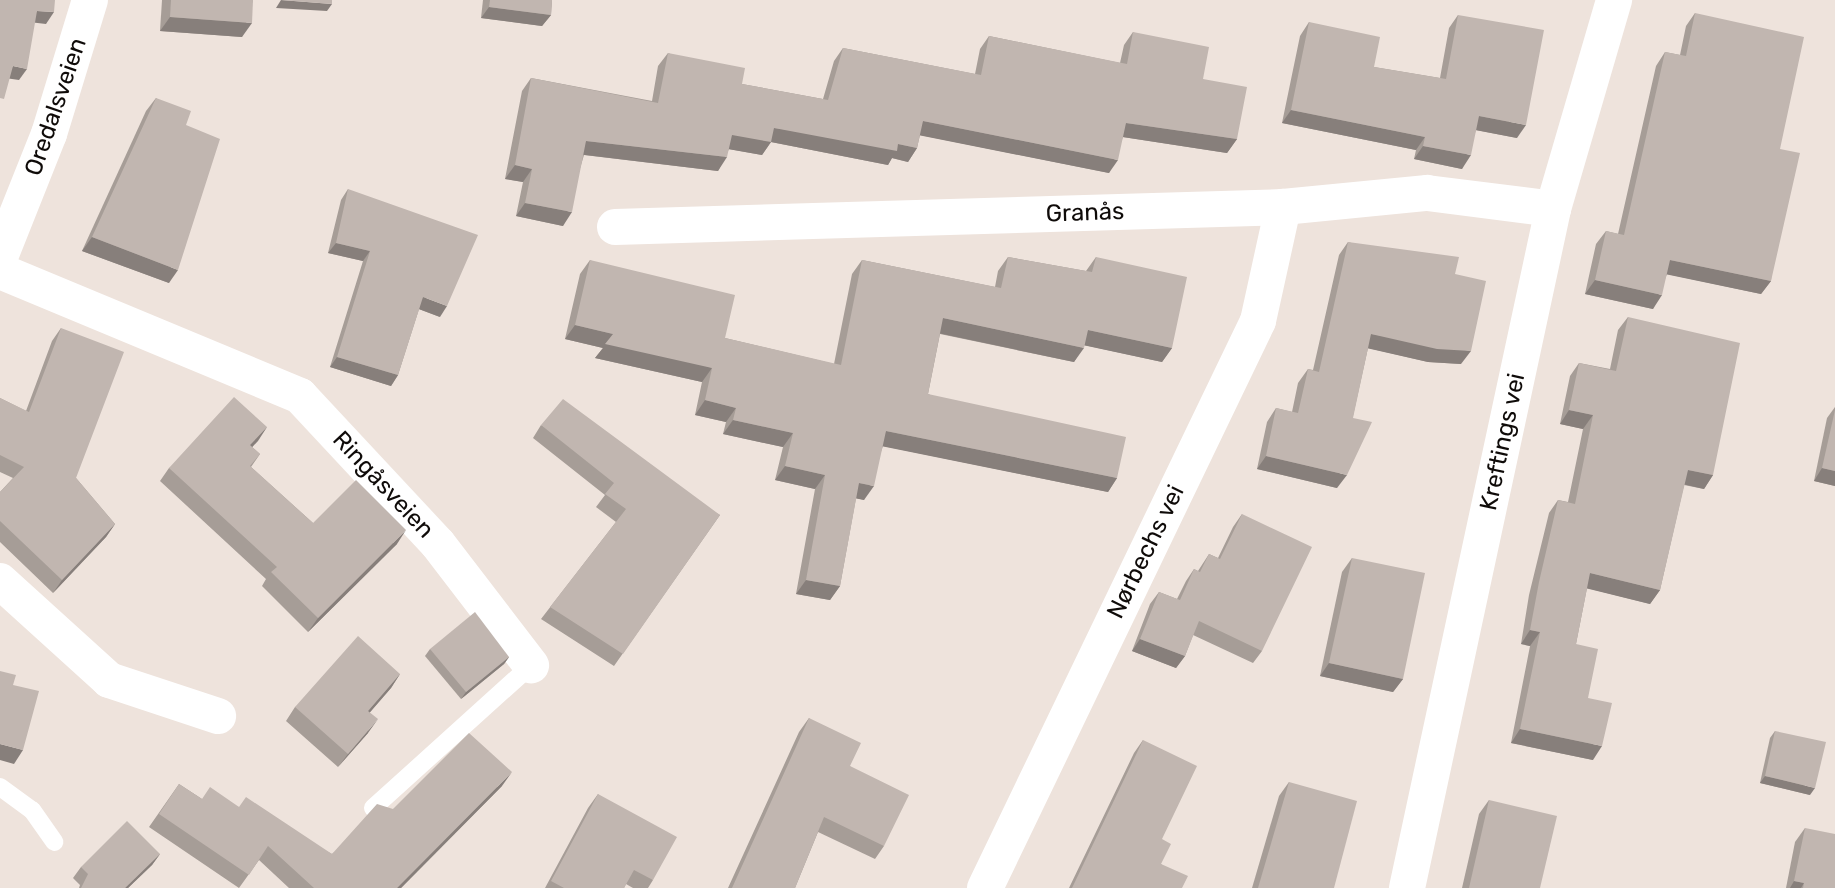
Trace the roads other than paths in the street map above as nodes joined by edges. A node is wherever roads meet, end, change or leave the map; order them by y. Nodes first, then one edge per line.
1 (90, 0) edge
2 (1614, 0) edge
3 (1283, 207) junction
4 (1553, 209) junction
5 (615, 227) dead end
6 (0, 257) edge
7 (0, 271) edge
8 (0, 581) edge
9 (531, 665) joint
10 (218, 716) dead end
11 (0, 787) edge
12 (373, 808) edge
13 (54, 842) dead end
14 (985, 888) edge
15 (1407, 888) edge

1 - 6 street, Oredalsveien
2 - 4 street, Kreftings vei
3 - 4 street, Granås
3 - 5 street, Granås
3 - 14 street, Nørbechs vei
4 - 15 street, Kreftings vei
7 - 9 street, Ringåsveien
8 - 10 street
9 - 12 lane, Ringåsveien
11 - 13 lane

